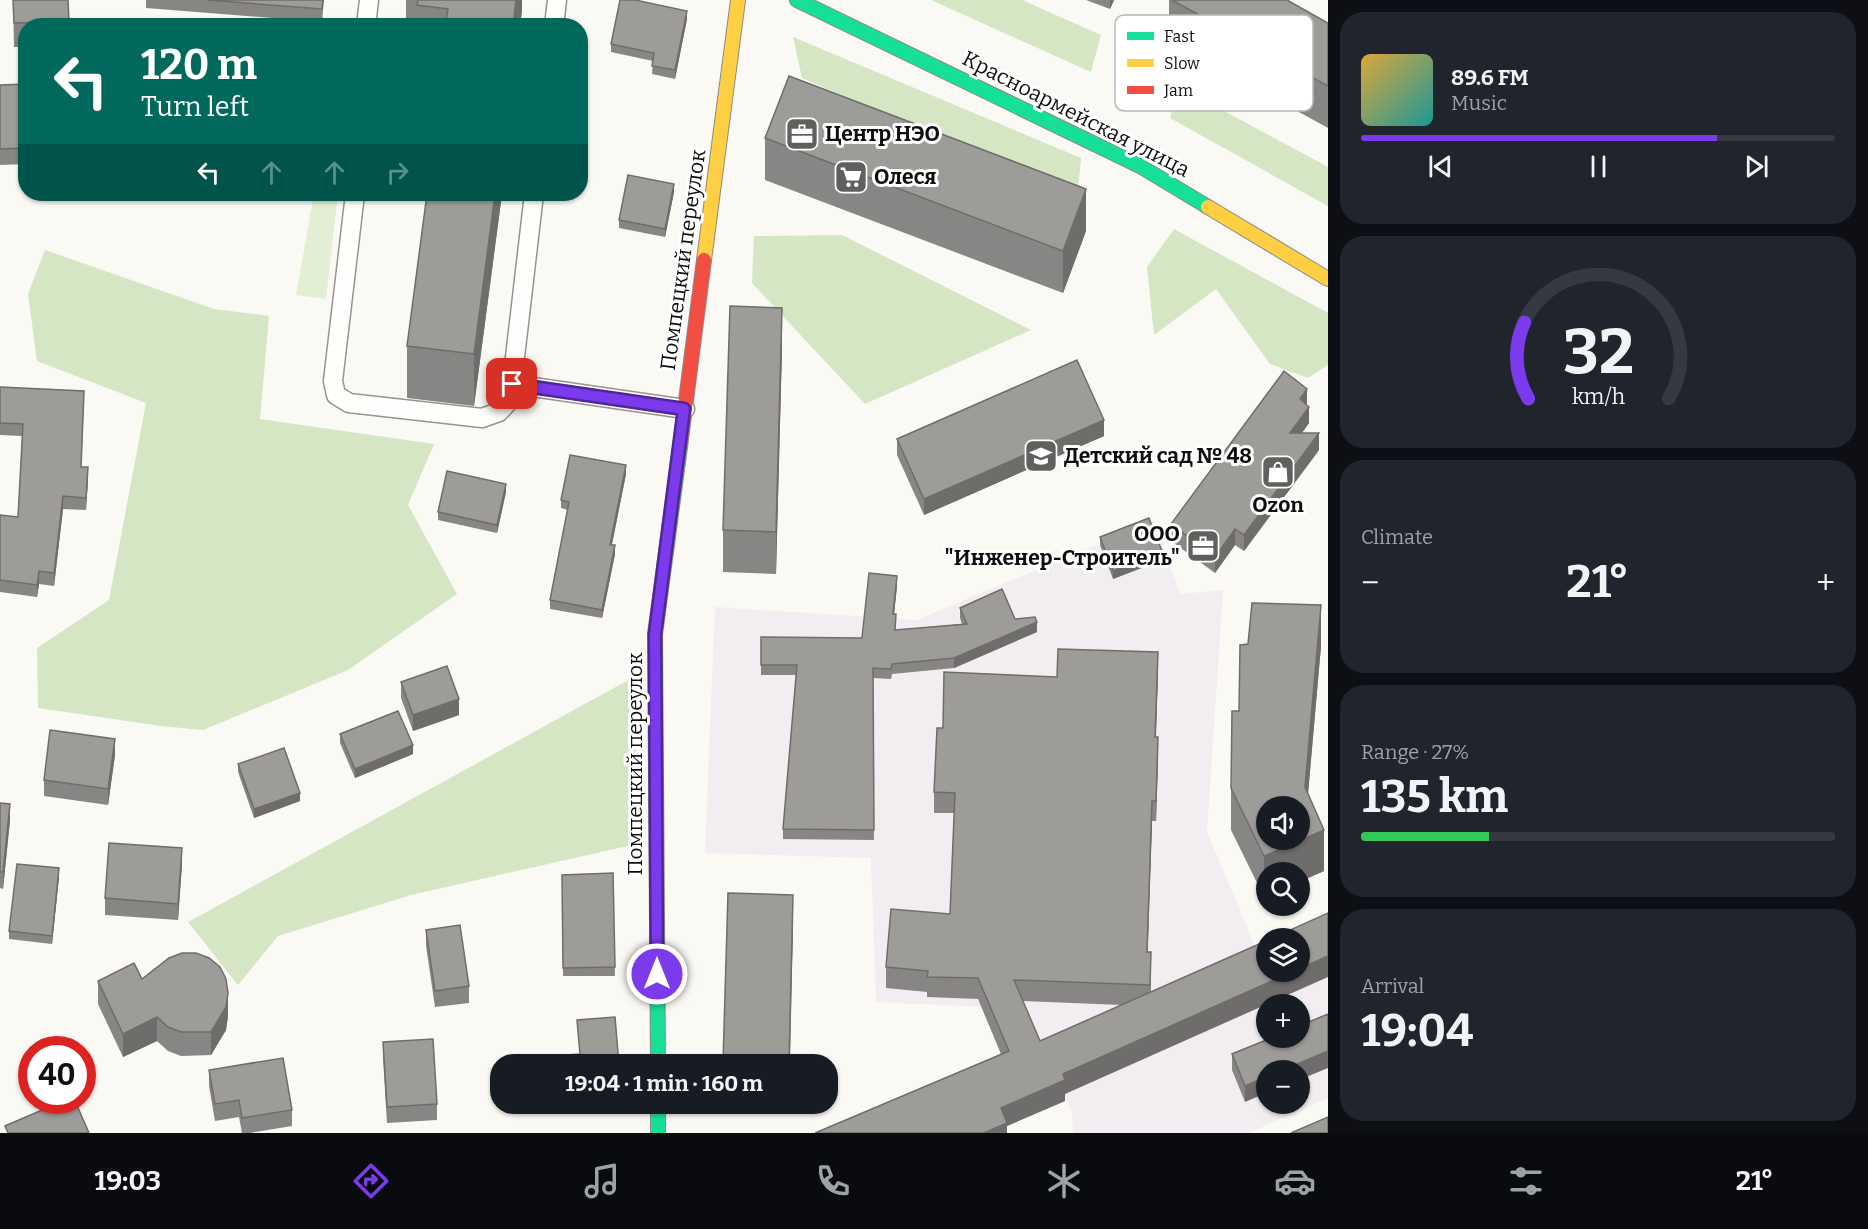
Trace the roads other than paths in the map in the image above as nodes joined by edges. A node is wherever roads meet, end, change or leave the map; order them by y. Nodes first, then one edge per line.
1 (369, 0) edge
2 (557, 0) edge
3 (738, 0) edge
4 (797, 0) edge
5 (367, 18) edge
6 (555, 18) edge
7 (354, 201) edge
8 (533, 201) edge
9 (1328, 279) edge
10 (512, 384) junction
11 (684, 409) junction
12 (658, 1054) edge
13 (658, 1114) edge
14 (658, 1133) edge

1 - 5 lane
2 - 6 lane
3 - 11 street, Помпецкий переулок
4 - 9 street, Красноармейская улица
7 - 10 lane
8 - 10 lane
10 - 11 lane
11 - 12 street, Помпецкий переулок
13 - 14 street

